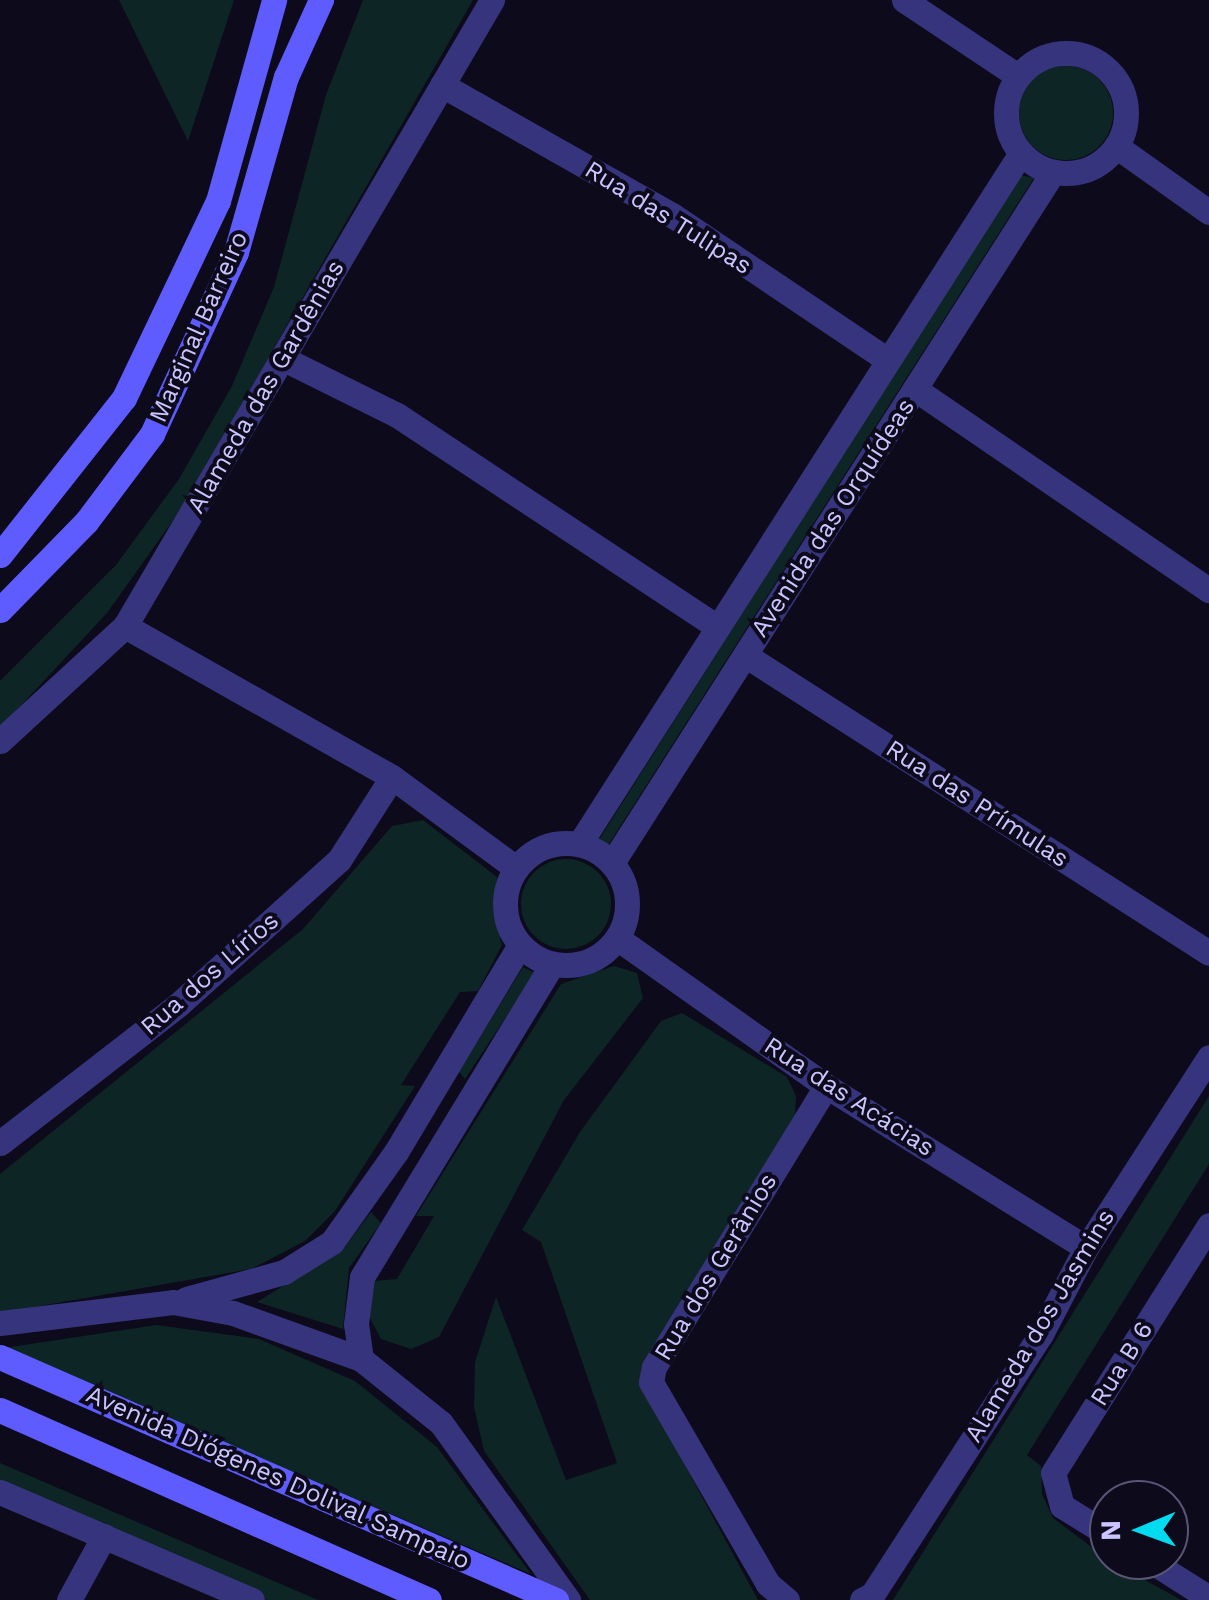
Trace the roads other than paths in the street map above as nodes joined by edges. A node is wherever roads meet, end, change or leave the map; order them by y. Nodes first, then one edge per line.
1 (274, 0) edge
2 (322, 0) edge
3 (492, 0) edge
4 (904, 0) edge
5 (1018, 76) junction
6 (442, 85) junction
7 (1116, 146) junction
8 (1021, 152) junction
9 (1053, 172) junction
10 (1209, 212) edge
11 (284, 360) junction
12 (888, 360) junction
13 (916, 389) junction
14 (0, 556) edge
15 (1209, 590) edge
16 (0, 610) edge
17 (126, 626) junction
18 (718, 627) junction
19 (746, 655) junction
20 (0, 741) edge
21 (392, 776) junction
22 (580, 843) junction
23 (612, 863) junction
24 (516, 868) junction
25 (617, 938) junction
26 (520, 945) junction
27 (1209, 953) edge
28 (552, 964) junction
29 (1209, 1057) edge
30 (442, 1074) junction
31 (826, 1086) junction
32 (471, 1094) junction
33 (0, 1143) edge
34 (369, 1188) junction
35 (400, 1207) junction
36 (1208, 1230) edge
37 (1086, 1248) junction
38 (173, 1302) junction
39 (0, 1324) edge
40 (0, 1356) edge
41 (361, 1359) junction
42 (0, 1410) edge
43 (0, 1492) edge
44 (1089, 1523) edge
45 (104, 1536) junction
46 (1181, 1580) edge
47 (867, 1598) edge
48 (1209, 1598) edge
49 (69, 1600) edge
50 (252, 1600) edge
51 (430, 1600) edge
52 (556, 1600) edge
53 (568, 1600) edge
54 (787, 1600) edge

1 - 14 street, Marginal Barreiro
2 - 16 street, Marginal Barreiro
3 - 6 street, Alameda das Gardênias
4 - 5 street
5 - 7 street
5 - 8 street
6 - 11 street, Alameda das Gardênias
6 - 12 street, Rua das Tulipas
7 - 9 street
7 - 10 street
8 - 9 street
8 - 12 street, Avenida das Orquídeas
9 - 13 street, Avenida das Orquídeas
11 - 17 street, Alameda das Gardênias
11 - 18 street
12 - 18 street, Avenida das Orquídeas
13 - 15 street
13 - 19 street, Avenida das Orquídeas
17 - 20 street, Alameda das Gardênias
17 - 21 street
18 - 22 street, Avenida das Orquídeas
19 - 23 street, Avenida das Orquídeas
19 - 27 street, Rua das Prímulas
21 - 24 street
21 - 33 street, Rua dos Lírios
22 - 23 street
22 - 24 street
23 - 25 street
24 - 26 street
25 - 28 street
25 - 31 street, Rua das Acácias
26 - 28 street
26 - 30 street
28 - 32 street
29 - 37 street, Alameda dos Jasmins
30 - 32 street
30 - 34 street
31 - 37 street, Rua das Acácias
31 - 54 street, Rua dos Gerânios
32 - 35 street
34 - 35 street
34 - 38 street
35 - 41 street
36 - 44 street, Rua B 6
37 - 47 street, Alameda dos Jasmins
38 - 39 street
38 - 41 street
40 - 52 street, Avenida Diógenes Dolival Sampaio
41 - 53 street
42 - 51 street, Avenida Diógenes Dolival Sampaio
43 - 45 street
45 - 49 street
45 - 50 street
46 - 48 street

